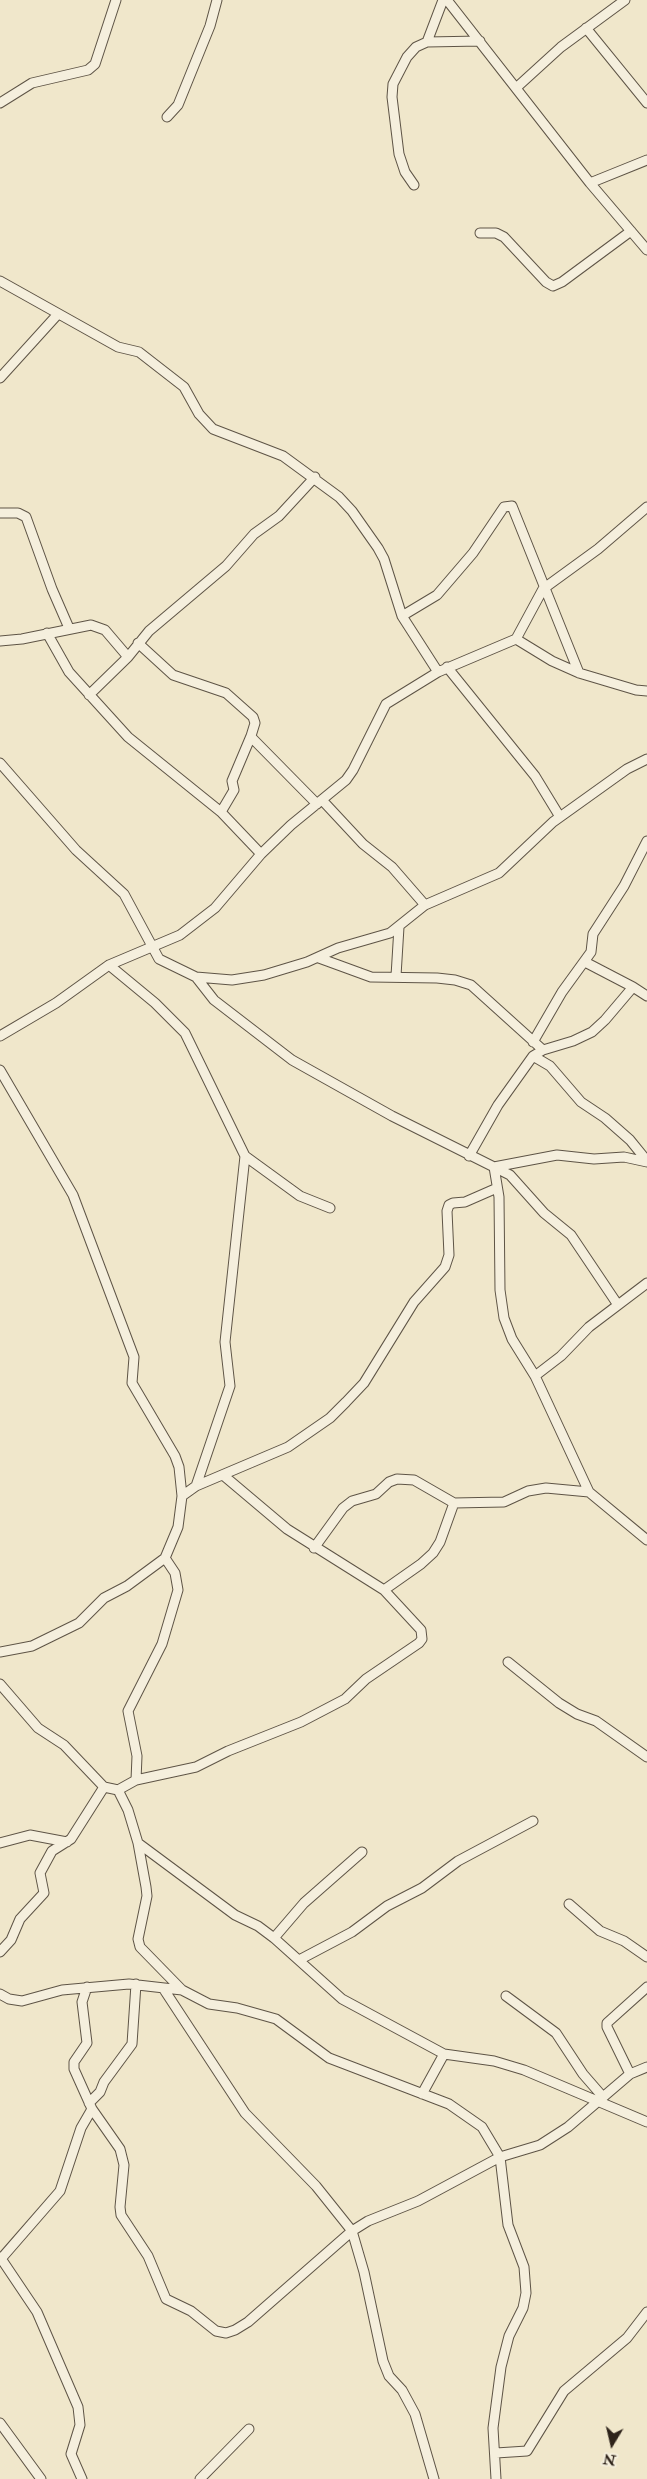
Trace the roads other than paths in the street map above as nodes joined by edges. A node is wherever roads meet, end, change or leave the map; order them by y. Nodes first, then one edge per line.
1 (116, 0) edge
2 (216, 0) edge
3 (445, 0) edge
4 (625, 0) edge
5 (586, 28) junction
6 (480, 41) junction
7 (427, 42) junction
8 (516, 88) junction
9 (0, 103) edge
10 (647, 103) edge
11 (166, 117) dead end
12 (647, 160) edge
13 (590, 183) junction
14 (414, 184) dead end
15 (631, 231) junction
16 (480, 233) dead end
17 (647, 250) edge
18 (0, 281) edge
19 (58, 314) junction
20 (0, 378) edge
21 (315, 477) junction
22 (647, 507) edge
23 (0, 513) edge
24 (543, 589) junction
25 (402, 616) junction
26 (69, 628) junction
27 (47, 633) junction
28 (516, 639) junction
29 (0, 641) edge
30 (138, 643) junction
31 (128, 657) junction
32 (442, 669) junction
33 (579, 673) junction
34 (647, 691) edge
35 (88, 695) junction
36 (251, 736) junction
37 (647, 760) edge
38 (0, 764) edge
39 (320, 802) junction
40 (221, 812) junction
41 (560, 817) junction
42 (647, 841) edge
43 (261, 854) junction
44 (425, 905) junction
45 (399, 927) junction
46 (152, 948) junction
47 (319, 958) junction
48 (585, 962) junction
49 (109, 965) junction
50 (396, 976) junction
51 (196, 977) junction
52 (633, 987) junction
53 (647, 996) edge
54 (0, 1036) edge
55 (533, 1042) junction
56 (543, 1050) junction
57 (533, 1056) junction
58 (0, 1070) edge
59 (245, 1156) junction
60 (469, 1156) junction
61 (647, 1162) edge
62 (494, 1167) junction
63 (497, 1188) junction
64 (330, 1208) dead end
65 (647, 1283) edge
66 (618, 1305) junction
67 (535, 1376) junction
68 (223, 1475) junction
69 (196, 1486) junction
70 (589, 1492) junction
71 (182, 1496) junction
72 (454, 1503) junction
73 (647, 1540) edge
74 (314, 1548) junction
75 (165, 1558) junction
76 (384, 1590) junction
77 (0, 1652) edge
78 (508, 1662) dead end
79 (0, 1684) edge
80 (647, 1757) edge
81 (136, 1780) junction
82 (104, 1788) junction
83 (118, 1790) junction
84 (533, 1821) dead end
85 (68, 1842) junction
86 (0, 1843) edge
87 (138, 1843) junction
88 (362, 1852) dead end
89 (569, 1904) dead end
90 (274, 1938) junction
91 (0, 1952) edge
92 (647, 1956) edge
93 (298, 1960) junction
94 (136, 1984) junction
95 (87, 1987) junction
96 (647, 1987) edge
97 (163, 1988) junction
98 (182, 1990) junction
99 (0, 1994) edge
100 (506, 1996) dead end
101 (444, 2054) junction
102 (647, 2067) edge
103 (630, 2074) junction
104 (422, 2094) junction
105 (601, 2098) junction
106 (91, 2106) junction
107 (647, 2122) edge
108 (500, 2158) junction
109 (352, 2231) junction
110 (0, 2259) edge
111 (647, 2312) edge
112 (0, 2423) edge
113 (249, 2429) dead end
114 (496, 2453) junction
115 (41, 2479) edge
116 (82, 2479) edge
117 (200, 2479) edge
118 (434, 2479) edge
119 (496, 2479) edge

1 - 9 street
2 - 11 street
3 - 6 street
3 - 7 street
4 - 5 street
5 - 8 street
5 - 10 street
6 - 7 street
6 - 8 street
7 - 14 street
8 - 13 street
12 - 13 street
13 - 15 street
15 - 16 street
15 - 17 street
18 - 19 street
19 - 20 street
19 - 21 street
21 - 25 street
21 - 30 street
22 - 24 street
23 - 26 street
24 - 25 street
24 - 28 street
24 - 33 street
25 - 32 street
26 - 27 street
26 - 31 street
27 - 29 street
27 - 35 street
28 - 32 street
28 - 33 street
30 - 31 street
30 - 36 street
31 - 35 street
32 - 39 street
32 - 41 street
33 - 34 street
35 - 40 street
36 - 39 street
36 - 40 street
37 - 41 street
38 - 46 street
39 - 43 street
39 - 44 street
40 - 43 street
41 - 44 street
42 - 48 street
43 - 46 street
44 - 45 street
45 - 47 street
45 - 50 street
46 - 49 street
46 - 51 street
47 - 50 street
47 - 51 street
48 - 52 street
48 - 55 street
49 - 54 street
49 - 59 street
50 - 55 street
51 - 60 street
52 - 53 street
52 - 56 street
55 - 56 street
56 - 57 street
57 - 60 street
57 - 61 street
58 - 71 street
59 - 64 street
59 - 69 street
60 - 62 street
61 - 62 street
62 - 63 street
62 - 66 street
63 - 67 street
63 - 68 street
65 - 66 street
66 - 67 street
67 - 70 street
68 - 69 street
68 - 74 street
69 - 71 street
70 - 72 street
70 - 73 street
71 - 75 street
72 - 74 street
72 - 76 street
74 - 76 street
75 - 77 street
75 - 81 street
76 - 81 street
78 - 80 street
79 - 82 street
81 - 83 street
82 - 83 street
82 - 85 street
83 - 87 street
84 - 93 street
85 - 86 street
85 - 91 street
87 - 90 street
87 - 98 street
88 - 90 street
89 - 92 street
90 - 93 street
93 - 101 street
94 - 95 street
94 - 97 street
94 - 106 street
95 - 99 street
95 - 106 street
96 - 103 street
97 - 98 street
97 - 109 street
98 - 104 street
100 - 105 street
101 - 104 street
101 - 105 street
102 - 103 street
103 - 105 street
104 - 108 street
105 - 107 street
105 - 108 street
106 - 109 street
106 - 110 street
108 - 109 street
108 - 114 street
109 - 118 street
110 - 116 street
111 - 114 street
112 - 115 street
113 - 117 street
114 - 119 street

